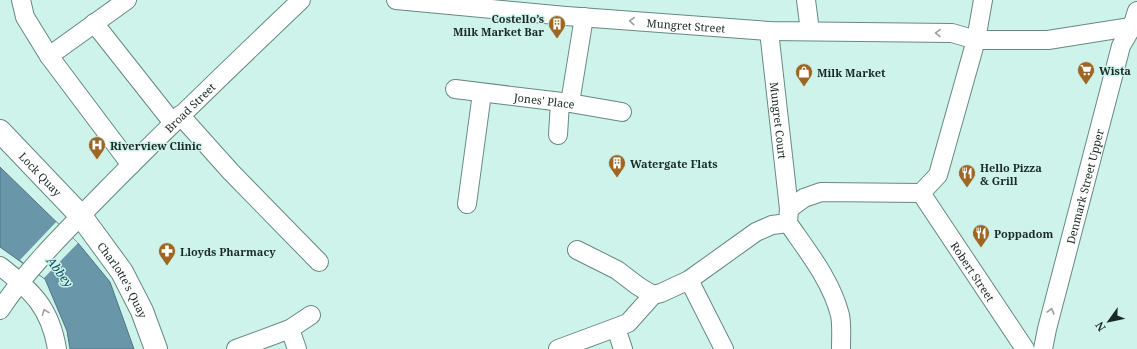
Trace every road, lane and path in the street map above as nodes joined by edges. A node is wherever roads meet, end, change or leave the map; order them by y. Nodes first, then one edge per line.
1 (22, 0) edge
2 (127, 0) edge
3 (301, 0) edge
4 (396, 0) edge
5 (806, 0) edge
6 (983, 0) edge
7 (572, 11) edge
8 (1135, 21) edge
9 (94, 24) junction
10 (769, 31) junction
11 (810, 31) junction
12 (976, 40) junction
13 (49, 56) junction
14 (455, 89) dead end
15 (482, 93) junction
16 (565, 103) junction
17 (622, 112) dead end
18 (176, 119) junction
19 (0, 131) edge
20 (558, 135) dead end
21 (131, 165) junction
22 (921, 193) junction
23 (467, 204) dead end
24 (788, 216) junction
25 (74, 223) junction
26 (577, 250) dead end
27 (319, 262) dead end
28 (0, 266) edge
29 (23, 279) junction
30 (690, 280) junction
31 (653, 295) junction
32 (0, 310) edge
33 (311, 315) dead end
34 (616, 328) junction
35 (290, 329) junction
36 (57, 349) edge
37 (156, 349) edge
38 (236, 349) edge
39 (297, 349) edge
40 (558, 349) edge
41 (624, 349) edge
42 (724, 349) edge
43 (841, 349) edge
44 (1026, 349) edge
45 (1043, 349) edge

1 - 13 street
2 - 9 street
3 - 18 street, Broad Street
4 - 7 street, Mungret Street
5 - 11 street
6 - 12 street
10 -> 7 street, Mungret Street
7 - 16 street, Jones' Place
8 - 12 street, Mungret Street
45 -> 8 street, Denmark Street Upper
9 - 13 street
9 - 18 street
10 - 11 street, Mungret Street
10 - 24 street, Mungret Court
12 -> 11 street, Mungret Street
12 - 22 street
13 - 21 street
14 - 15 street, Jones' Place
15 - 16 street, Jones' Place
15 - 23 street
16 - 17 street
16 - 20 street
18 - 21 street, Broad Street
18 - 27 street
19 - 25 main road, Lock Quay
21 - 25 street, Broad Street
22 - 24 street
22 - 44 street, Robert Street
24 - 30 street
24 - 43 street
25 - 29 street, Broad Street
25 - 37 main road, Charlotte's Quay
26 - 31 street
28 - 29 street
29 - 32 street, Broad Street
36 -> 29 street
30 - 31 street
30 - 42 street
31 - 34 street
33 - 35 street
34 - 40 street
34 - 41 street
35 - 38 street
35 - 39 street

